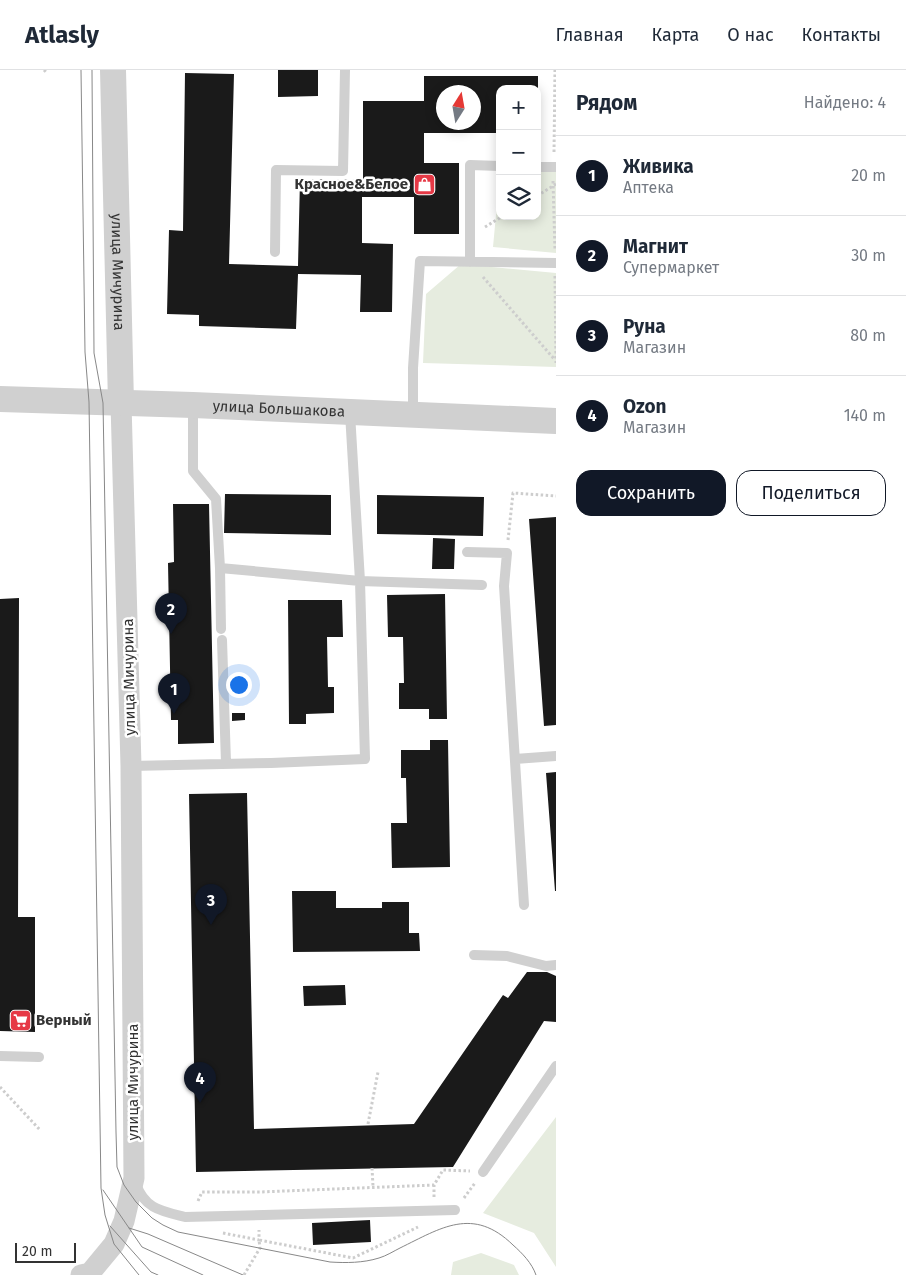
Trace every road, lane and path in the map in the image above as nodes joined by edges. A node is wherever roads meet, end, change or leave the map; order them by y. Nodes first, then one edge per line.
1 (112, 70) edge
2 (345, 70) edge
3 (555, 70) edge
4 (555, 136) edge
5 (496, 166) edge
6 (541, 167) edge
7 (555, 167) edge
8 (556, 184) edge
9 (541, 193) edge
10 (275, 252) dead end
11 (470, 262) junction
12 (556, 263) edge
13 (555, 360) edge
14 (0, 399) edge
15 (121, 403) junction
16 (193, 405) junction
17 (350, 412) junction
18 (413, 414) junction
19 (556, 421) edge
20 (556, 496) edge
21 (467, 552) dead end
22 (507, 553) junction
23 (220, 568) junction
24 (360, 581) junction
25 (482, 585) dead end
26 (556, 756) edge
27 (515, 759) junction
28 (226, 763) junction
29 (130, 766) junction
30 (524, 905) dead end
31 (474, 956) dead end
32 (556, 965) edge
33 (0, 1056) edge
34 (39, 1057) dead end
35 (556, 1066) edge
36 (378, 1072) dead end
37 (0, 1087) edge
38 (368, 1124) dead end
39 (40, 1130) dead end
40 (372, 1168) dead end
41 (457, 1170) dead end
42 (483, 1172) dead end
43 (134, 1178) junction
44 (434, 1185) junction
45 (373, 1186) junction
46 (196, 1204) dead end
47 (433, 1210) junction
48 (455, 1210) dead end
49 (353, 1258) dead end
50 (85, 1274) edge
51 (244, 1275) edge

1 - 15 street, улица Мичурина
2 - 10 lane
3 - 4 path
4 - 7 path
5 - 11 lane
6 - 7 lane
8 - 9 path
11 - 12 lane
11 - 13 path
11 - 18 lane
14 - 15 street, улица Большакова
15 - 16 street, улица Большакова
15 - 29 street, улица Мичурина
16 - 17 street, улица Большакова
16 - 23 lane
17 - 18 street, улица Большакова
17 - 24 lane
18 - 19 street, улица Большакова
20 - 22 path
21 - 22 lane
22 - 27 lane
23 - 24 lane
23 - 28 lane
24 - 25 lane
24 - 28 lane
26 - 27 lane
27 - 30 lane
28 - 29 lane
29 - 43 street, улица Мичурина
31 - 32 lane
33 - 34 lane
35 - 42 lane
36 - 38 path
37 - 39 path
40 - 45 path
41 - 44 path
43 - 47 lane
43 - 50 street, улица Мичурина
44 - 45 path
44 - 47 path
45 - 46 path
47 - 48 lane
49 - 51 path

